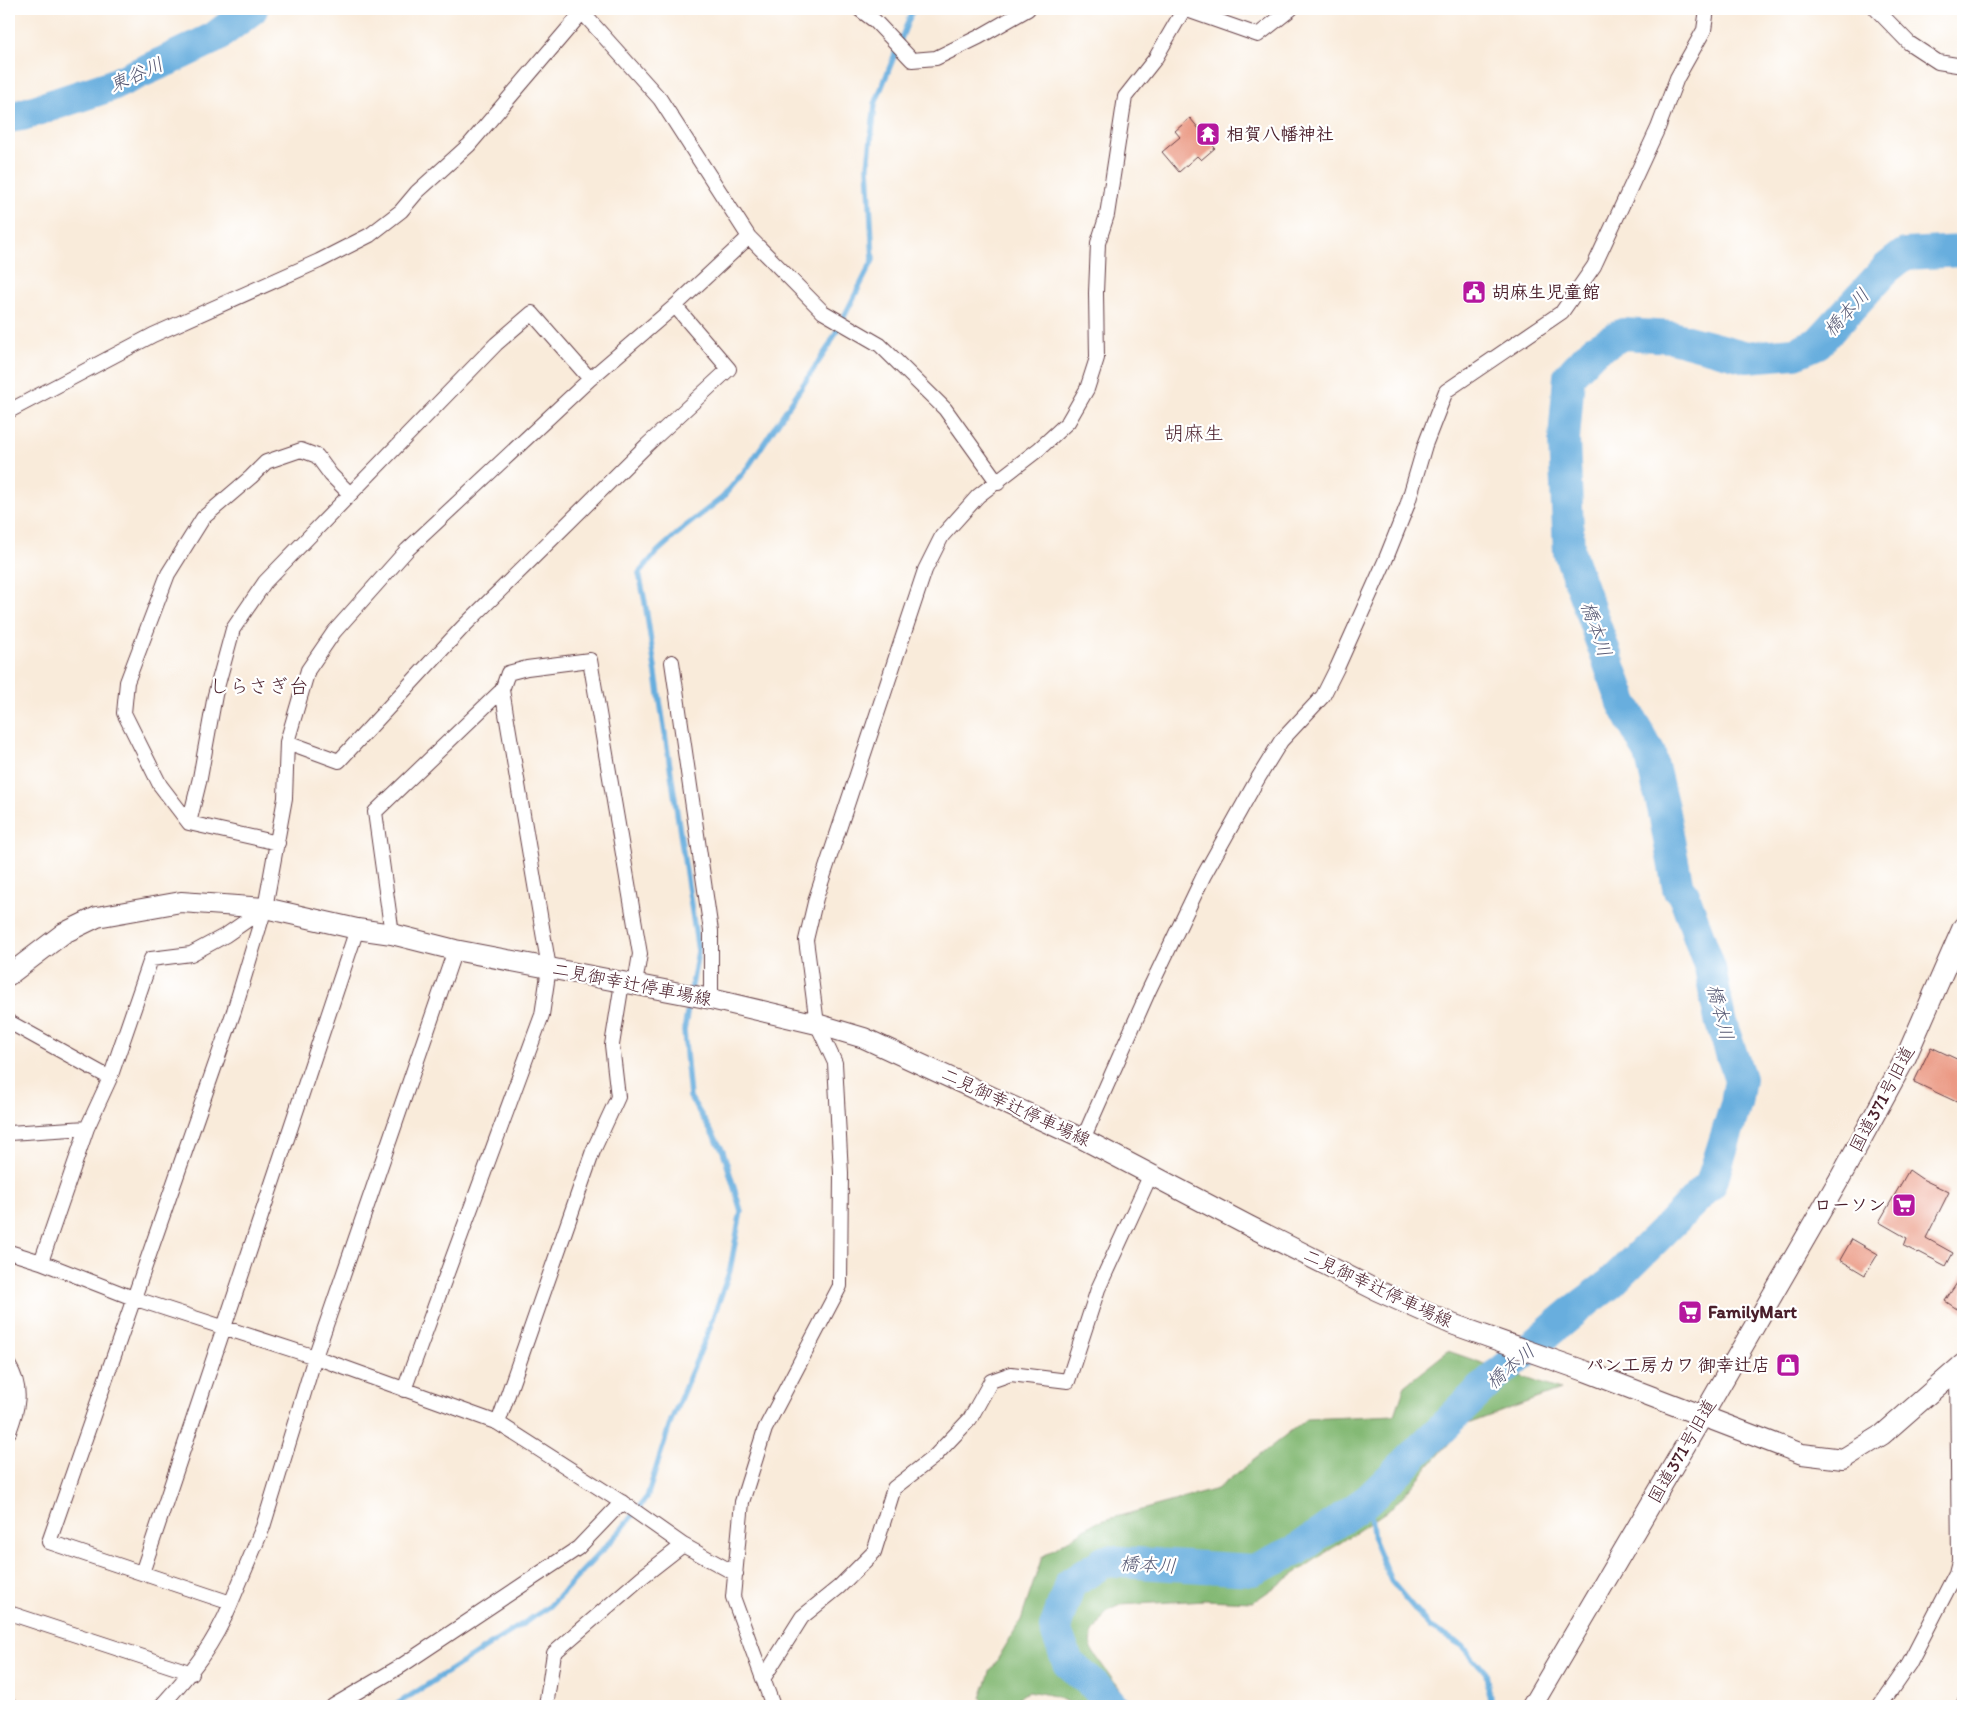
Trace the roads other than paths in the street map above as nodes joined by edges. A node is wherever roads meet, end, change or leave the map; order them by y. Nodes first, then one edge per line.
1 (859, 9) edge
2 (1028, 9) edge
3 (1184, 9) edge
4 (1291, 9) edge
5 (1707, 9) edge
6 (1876, 9) edge
7 (584, 10) edge
8 (1963, 66) edge
9 (750, 237) junction
10 (675, 306) junction
11 (590, 379) junction
12 (9, 411) edge
13 (998, 483) junction
14 (350, 494) junction
15 (672, 662) dead end
16 (502, 690) junction
17 (287, 742) junction
18 (189, 823) junction
19 (278, 843) junction
20 (265, 908) junction
21 (1963, 927) edge
22 (357, 929) junction
23 (392, 934) junction
24 (455, 950) junction
25 (549, 968) junction
26 (9, 975) edge
27 (629, 983) junction
28 (709, 998) junction
29 (9, 1022) edge
30 (817, 1024) junction
31 (110, 1078) junction
32 (87, 1128) junction
33 (9, 1133) edge
34 (1083, 1138) junction
35 (1152, 1174) junction
36 (9, 1252) edge
37 (41, 1262) junction
38 (133, 1298) junction
39 (223, 1326) junction
40 (315, 1357) junction
41 (9, 1366) edge
42 (1960, 1366) edge
43 (404, 1390) junction
44 (1702, 1417) junction
45 (498, 1423) junction
46 (9, 1432) edge
47 (625, 1504) junction
48 (678, 1541) junction
49 (142, 1573) junction
50 (736, 1574) junction
51 (231, 1603) junction
52 (9, 1613) edge
53 (192, 1672) junction
54 (762, 1679) junction
55 (9, 1705) edge
56 (12, 1706) edge
57 (161, 1706) edge
58 (333, 1706) edge
59 (546, 1706) edge
60 (773, 1706) edge
61 (1532, 1706) edge
62 (1880, 1706) edge

1 - 2 street
3 - 4 street
3 - 13 street
5 - 34 street
6 - 8 street
7 - 9 street
7 - 12 street
9 - 10 street
9 - 13 street
10 - 11 street
10 - 17 street
11 - 14 street
11 - 17 street
13 - 30 street
14 - 18 street
14 - 18 street
15 - 28 street
16 - 23 street
16 - 25 street
16 - 27 street
17 - 19 street
18 - 19 street
19 - 20 street
20 - 22 main road, 二見御幸辻停車場線
20 - 26 main road, 二見御幸辻停車場線
20 - 31 street
20 - 38 street
21 - 44 main road, 国道371号旧道
22 - 23 main road, 二見御幸辻停車場線
22 - 39 street
23 - 24 main road, 二見御幸辻停車場線
24 - 25 main road, 二見御幸辻停車場線
24 - 40 street
25 - 27 main road, 二見御幸辻停車場線
25 - 43 street
27 - 28 main road, 二見御幸辻停車場線
27 - 45 street
28 - 30 main road, 二見御幸辻停車場線
29 - 31 street
30 - 34 main road, 二見御幸辻停車場線
30 - 50 street
31 - 32 street
32 - 33 street
32 - 37 street
34 - 35 main road, 二見御幸辻停車場線
35 - 44 main road, 二見御幸辻停車場線
35 - 54 street
36 - 37 street
37 - 38 street
38 - 39 street
38 - 49 street
39 - 40 street
39 - 49 street
40 - 43 street
40 - 51 street
41 - 46 street
42 - 44 main road, 二見御幸辻停車場線
42 - 62 street
43 - 45 street
44 - 61 main road, 国道371号旧道
45 - 47 street
47 - 48 street
47 - 58 street
48 - 50 street
48 - 59 street
49 - 51 street
50 - 54 street
51 - 53 street
52 - 53 street
53 - 57 street
54 - 60 street
55 - 56 street

